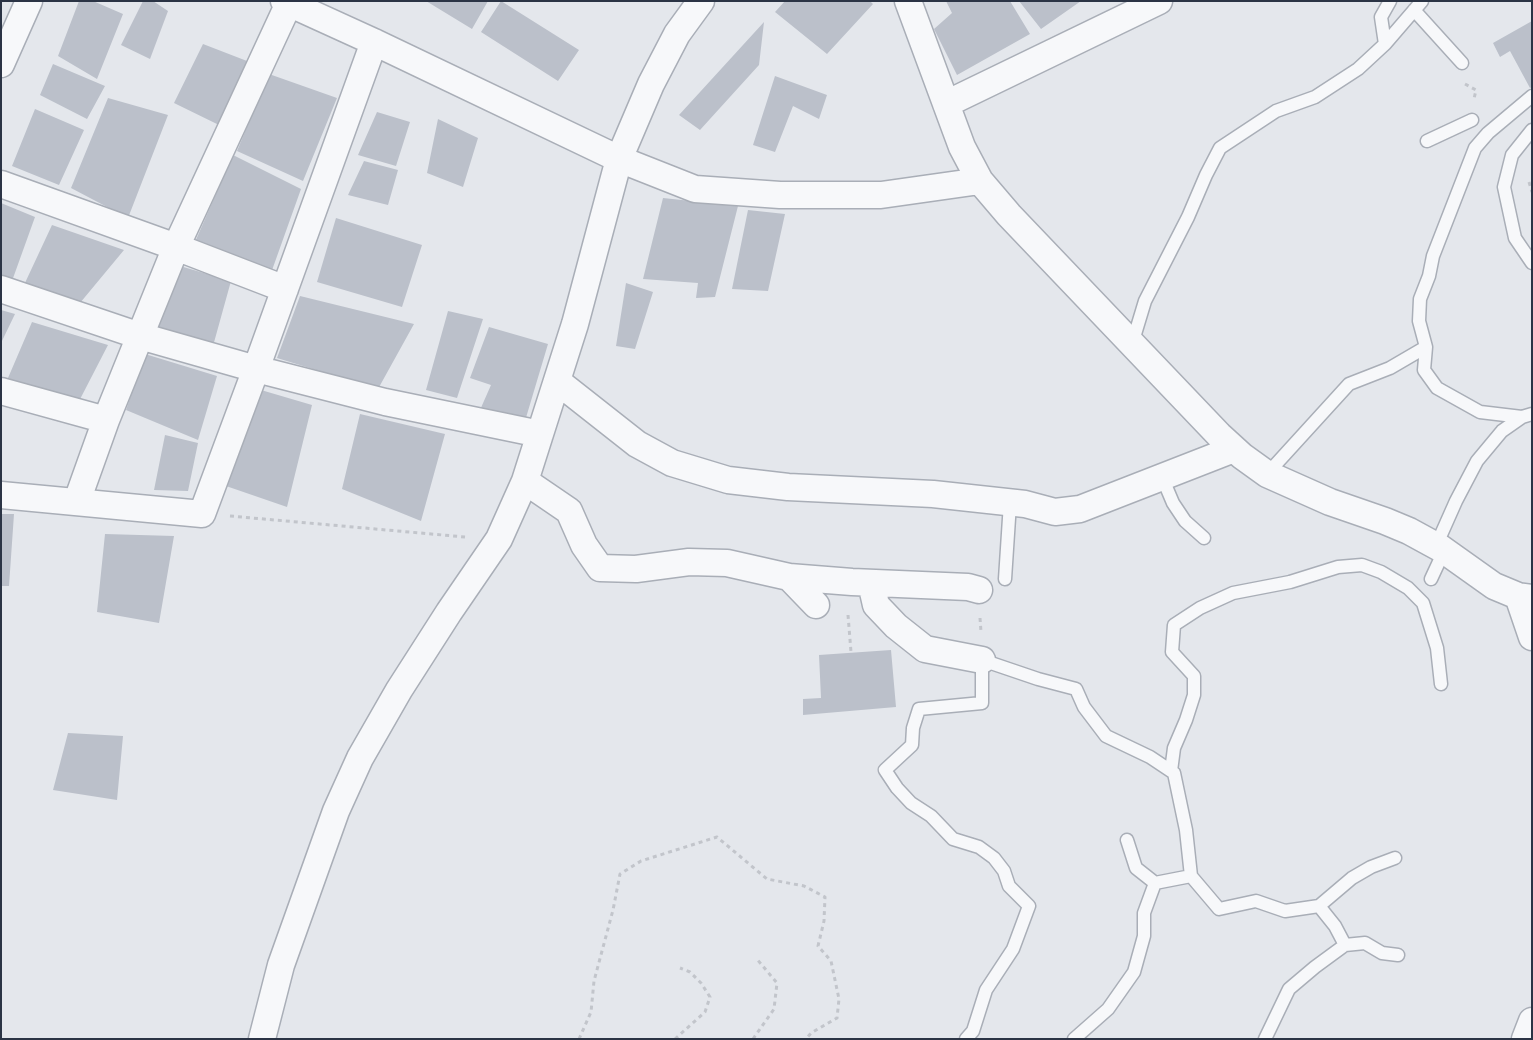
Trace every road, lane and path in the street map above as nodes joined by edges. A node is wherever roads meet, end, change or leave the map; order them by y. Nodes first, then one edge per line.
1 (29, 1) edge
2 (700, 1) edge
3 (908, 1) edge
4 (1160, 1) edge
5 (1390, 1) edge
6 (287, 2) edge
7 (1418, 6) edge
8 (374, 42) junction
9 (1385, 44) junction
10 (1462, 63) dead end
11 (1, 64) edge
12 (1532, 96) edge
13 (946, 104) junction
14 (1472, 120) dead end
15 (1532, 130) edge
16 (1427, 141) dead end
17 (619, 159) junction
18 (980, 181) junction
19 (1, 184) edge
20 (176, 247) junction
21 (1532, 263) edge
22 (1, 289) edge
23 (285, 289) junction
24 (140, 336) junction
25 (1132, 344) junction
26 (1426, 347) junction
27 (256, 369) junction
28 (557, 382) junction
29 (1, 391) edge
30 (1527, 416) edge
31 (106, 420) junction
32 (540, 434) junction
33 (1234, 449) junction
34 (1267, 474) junction
35 (1162, 477) junction
36 (525, 481) junction
37 (1, 495) edge
38 (78, 501) junction
39 (1010, 503) junction
40 (202, 514) junction
41 (1204, 538) dead end
42 (499, 540) junction
43 (1440, 548) junction
44 (789, 577) junction
45 (1005, 579) dead end
46 (1431, 579) dead end
47 (871, 583) junction
48 (979, 590) joint
49 (1525, 597) edge
50 (816, 605) dead end
51 (1532, 637) edge
52 (982, 660) junction
53 (1441, 684) dead end
54 (1171, 771) junction
55 (1127, 840) dead end
56 (1395, 858) dead end
57 (1191, 876) junction
58 (1155, 882) junction
59 (1319, 906) junction
60 (1346, 945) junction
61 (1398, 955) dead end
62 (756, 958) dead end
63 (680, 968) dead end
64 (1532, 1021) edge
65 (262, 1039) edge
66 (579, 1039) edge
67 (675, 1039) edge
68 (754, 1039) edge
69 (806, 1039) edge
70 (966, 1039) edge
71 (1074, 1039) edge
72 (1264, 1039) edge
73 (1525, 1039) edge

1 - 11 street
2 - 17 street
3 - 13 street
4 - 13 street
5 - 9 lane
6 - 8 street
6 - 20 street
7 - 9 lane
7 - 10 lane
8 - 17 street
8 - 23 street
9 - 25 lane
12 - 26 lane
13 - 18 street
14 - 16 lane
15 - 21 lane
17 - 18 street
17 - 28 street
18 - 25 street
19 - 20 street
20 - 23 street
20 - 24 street
22 - 24 street
23 - 27 street
24 - 27 street
24 - 31 street
25 - 33 street
26 - 30 lane
26 - 34 lane
27 - 32 street
27 - 40 street
28 - 32 street
28 - 39 street
29 - 31 street
30 - 43 lane
31 - 38 street
32 - 36 street
33 - 34 street
33 - 35 street
34 - 43 street
35 - 39 street
35 - 41 lane
36 - 42 street
36 - 44 street
37 - 38 street
38 - 40 street
39 - 45 lane
40 - 42 path
42 - 65 street
43 - 46 lane
43 - 49 street
44 - 47 street
44 - 50 street
47 - 48 street
47 - 52 street
48 - 52 path
49 - 51 street
52 - 54 lane
52 - 70 lane
53 - 54 lane
54 - 57 lane
55 - 58 lane
56 - 59 lane
57 - 58 lane
57 - 59 lane
58 - 71 lane
59 - 60 lane
60 - 61 lane
60 - 72 lane
62 - 68 path
63 - 67 path
64 - 73 street
66 - 69 path

